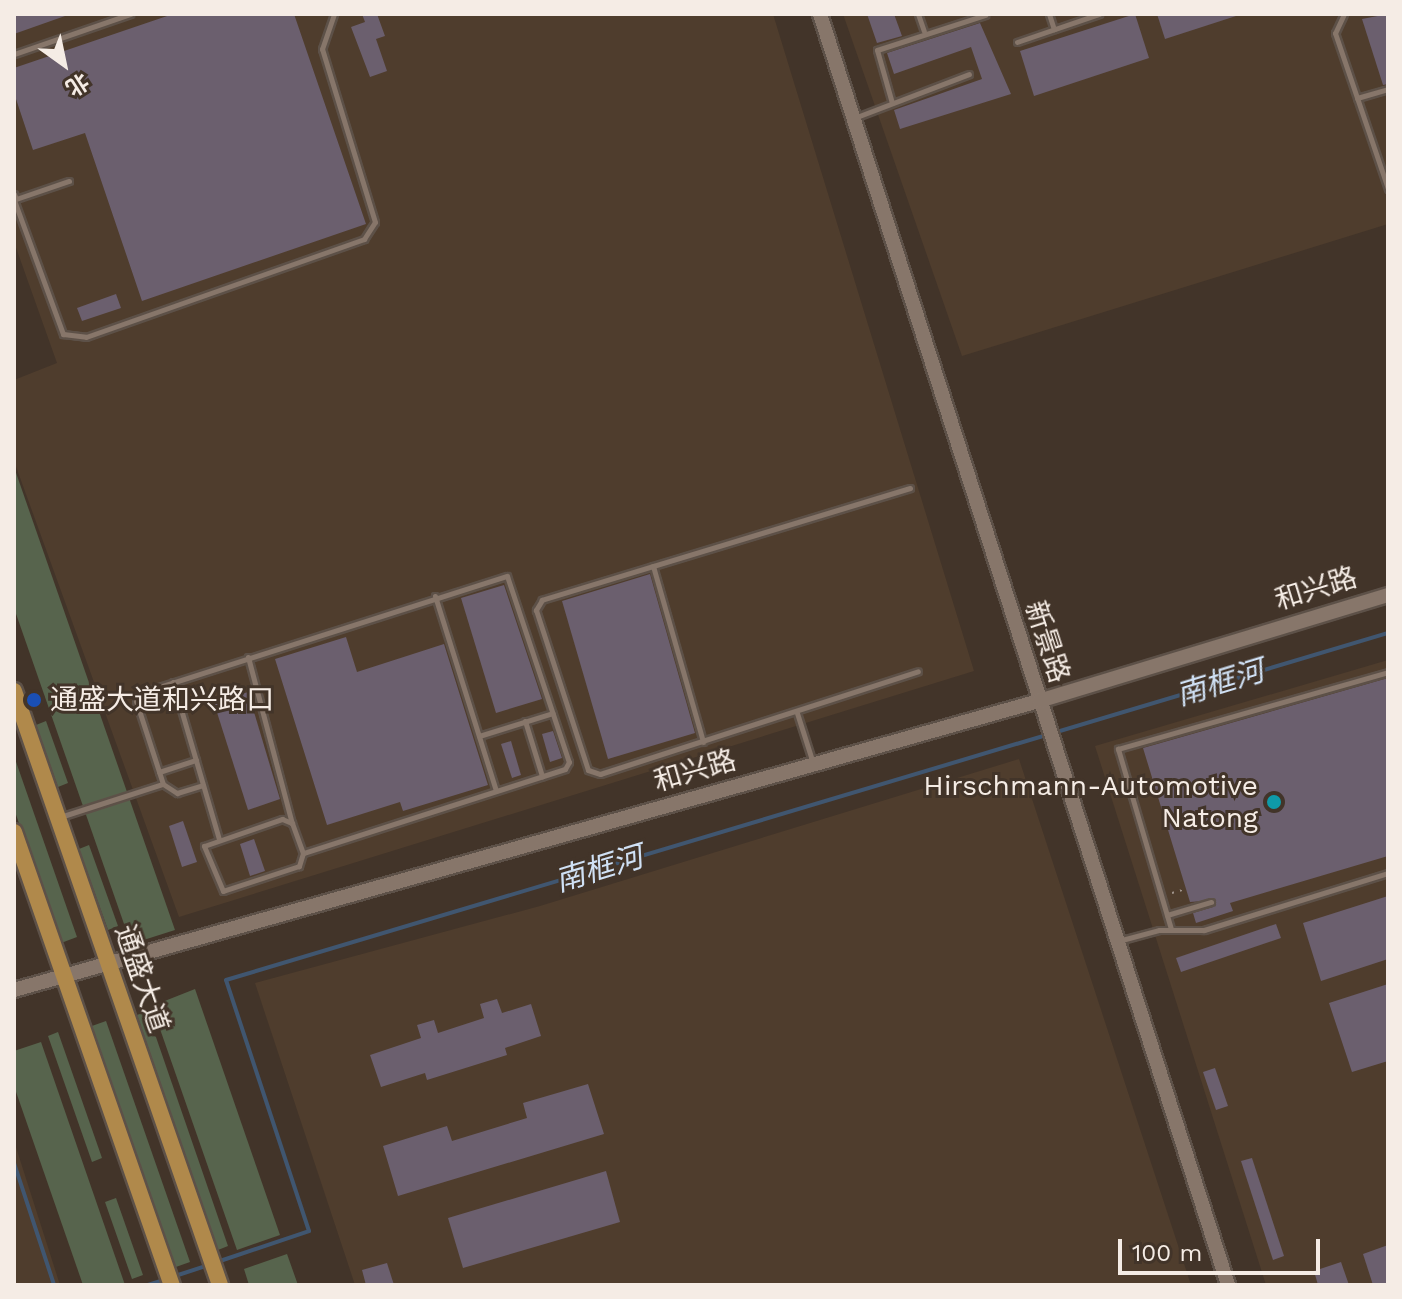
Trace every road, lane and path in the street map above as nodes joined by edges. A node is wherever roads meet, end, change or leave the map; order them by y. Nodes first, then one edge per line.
1 (130, 14) edge
2 (334, 14) edge
3 (820, 14) edge
4 (918, 14) edge
5 (1049, 14) edge
6 (1344, 14) edge
7 (985, 15) edge
8 (1095, 15) edge
9 (1054, 29) junction
10 (924, 31) junction
11 (1017, 42) dead end
12 (14, 54) edge
13 (969, 74) dead end
14 (1388, 89) edge
15 (1357, 98) junction
16 (892, 103) junction
17 (853, 118) junction
18 (69, 181) dead end
19 (1388, 189) edge
20 (15, 198) edge
21 (910, 488) dead end
22 (652, 566) junction
23 (1388, 595) edge
24 (435, 596) junction
25 (248, 657) junction
26 (918, 671) dead end
27 (1388, 672) edge
28 (173, 682) junction
29 (14, 691) edge
30 (1039, 701) junction
31 (553, 713) junction
32 (797, 713) junction
33 (525, 721) junction
34 (479, 736) junction
35 (703, 742) junction
36 (196, 760) junction
37 (814, 764) junction
38 (159, 772) junction
39 (542, 776) junction
40 (163, 784) junction
41 (203, 785) junction
42 (496, 791) junction
43 (59, 818) junction
44 (292, 823) junction
45 (14, 832) edge
46 (219, 839) junction
47 (303, 853) junction
48 (1388, 873) edge
49 (1186, 889) dead end
50 (1161, 896) junction
51 (1211, 902) dead end
52 (1167, 915) junction
53 (1171, 929) junction
54 (1117, 941) junction
55 (109, 963) junction
56 (64, 975) junction
57 (14, 990) edge
58 (172, 1285) edge
59 (220, 1285) edge
60 (1228, 1285) edge

1 - 12 lane
2 - 20 lane
3 - 17 street, 新景路
4 - 10 lane
5 - 9 lane
6 - 15 lane
7 - 10 lane
8 - 9 lane
9 - 11 lane
10 - 16 lane
13 - 16 lane
14 - 15 lane
15 - 19 lane
16 - 17 lane
17 - 30 street, 新景路
18 - 20 lane
21 - 22 lane
22 - 35 lane
22 - 35 lane
23 - 30 street, 和兴路
24 - 25 lane
24 - 31 lane
24 - 34 lane
25 - 28 lane
25 - 44 lane
26 - 32 lane
27 - 50 lane
28 - 36 lane
28 - 38 lane
29 - 43 main road, 通盛大道
30 - 37 street, 和兴路
30 - 54 street, 新景路
31 - 33 lane
31 - 39 lane
32 - 35 lane
32 - 37 lane
33 - 34 lane
33 - 39 lane
34 - 42 lane
36 - 38 lane
36 - 41 lane
37 - 55 street, 和兴路
38 - 40 lane
39 - 42 lane
40 - 41 lane
40 - 43 lane
41 - 46 lane
42 - 47 lane
43 - 55 main road, 通盛大道
44 - 46 lane
44 - 47 lane
45 - 56 main road
46 - 47 lane
48 - 53 lane
49 - 50 path
50 - 52 lane
51 - 52 lane
52 - 53 lane
53 - 54 lane
54 - 60 street, 新景路
55 - 56 street, 和兴路
55 - 59 main road, 通盛大道
56 - 57 street, 和兴路
56 - 58 main road

